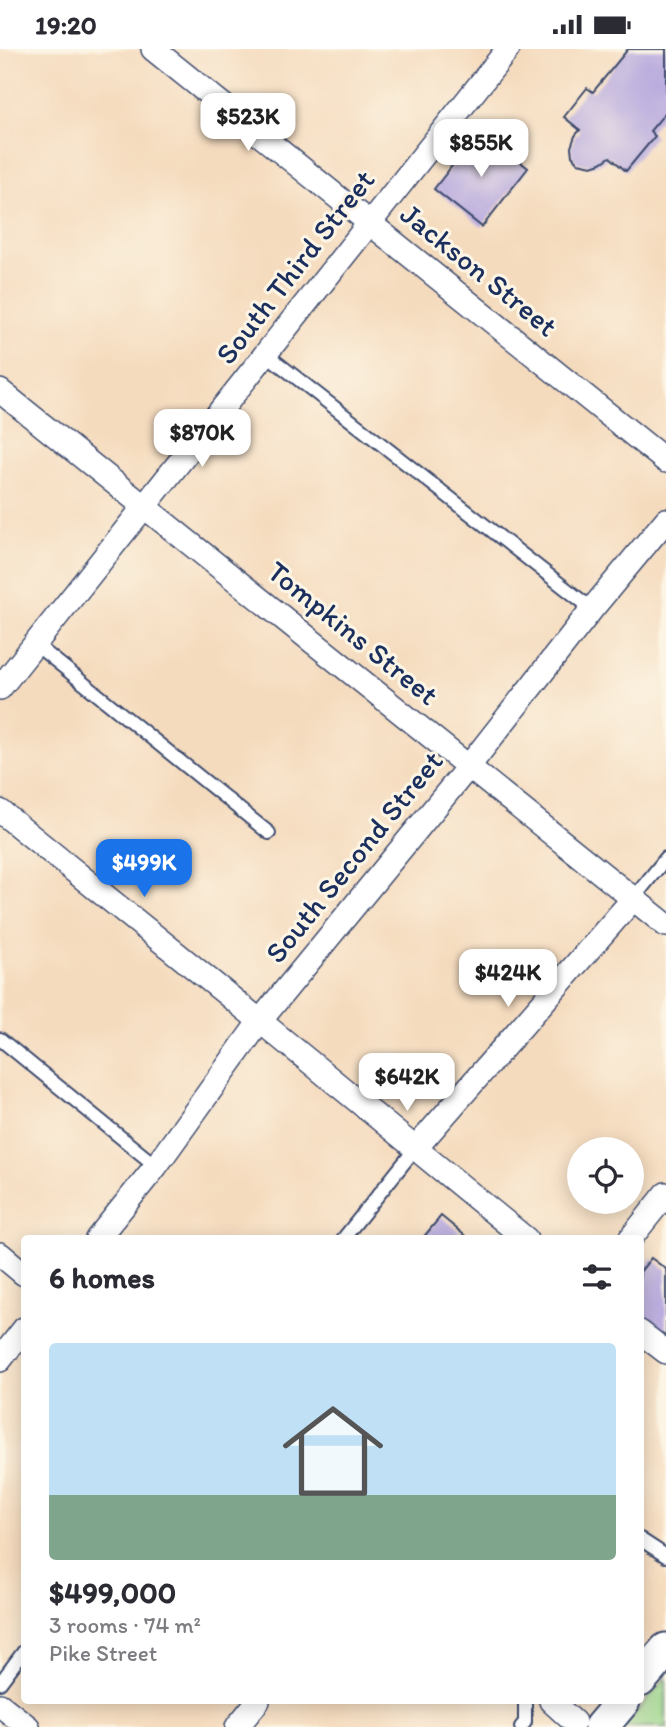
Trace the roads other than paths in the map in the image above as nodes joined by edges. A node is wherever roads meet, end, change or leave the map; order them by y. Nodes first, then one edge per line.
1 (508, 49) edge
2 (156, 50) edge
3 (370, 223) junction
4 (266, 354) junction
5 (0, 391) edge
6 (666, 461) edge
7 (145, 507) junction
8 (666, 520) edge
9 (592, 609) junction
10 (35, 644) junction
11 (0, 688) edge
12 (469, 766) junction
13 (0, 811) edge
14 (269, 833) dead end
15 (666, 858) edge
16 (633, 899) junction
17 (666, 925) edge
18 (260, 1021) junction
19 (0, 1039) edge
20 (415, 1149) junction
21 (156, 1166) junction
22 (666, 1194) edge
23 (100, 1235) edge
24 (346, 1235) edge
25 (521, 1235) edge
26 (633, 1235) edge
27 (0, 1254) edge
28 (21, 1272) edge
29 (21, 1333) edge
30 (644, 1335) edge
31 (666, 1352) edge
32 (0, 1360) edge
33 (644, 1542) edge
34 (666, 1556) edge
35 (666, 1650) edge
36 (21, 1655) edge
37 (644, 1675) edge
38 (0, 1683) edge
39 (256, 1704) edge
40 (525, 1704) edge
41 (556, 1704) edge
42 (618, 1704) edge
43 (0, 1705) edge
44 (587, 1725) edge
45 (28, 1727) edge
46 (237, 1727) edge
47 (521, 1727) edge

1 - 3 street, South Third Street
2 - 3 street, Jackson Street
3 - 4 street, South Third Street
3 - 6 street, Jackson Street
4 - 7 street, South Third Street
4 - 9 lane
5 - 7 street, Tompkins Street
7 - 10 street, South Third Street
7 - 12 street, Tompkins Street
8 - 9 street, South Second Street
9 - 12 street, South Second Street
10 - 11 street, South Third Street
10 - 14 lane
12 - 16 street, Tompkins Street
12 - 18 street, South Second Street
13 - 18 street
15 - 16 lane
16 - 17 street, Tompkins Street
16 - 20 street
18 - 20 street
18 - 21 street, South Second Street
19 - 21 lane
20 - 24 lane
20 - 25 street
21 - 23 street, South Second Street
22 - 26 street
27 - 28 street
29 - 32 street
30 - 31 street
33 - 34 lane
35 - 37 street
36 - 38 lane
39 - 46 street
40 - 47 lane
41 - 44 street
42 - 44 street
43 - 45 street

